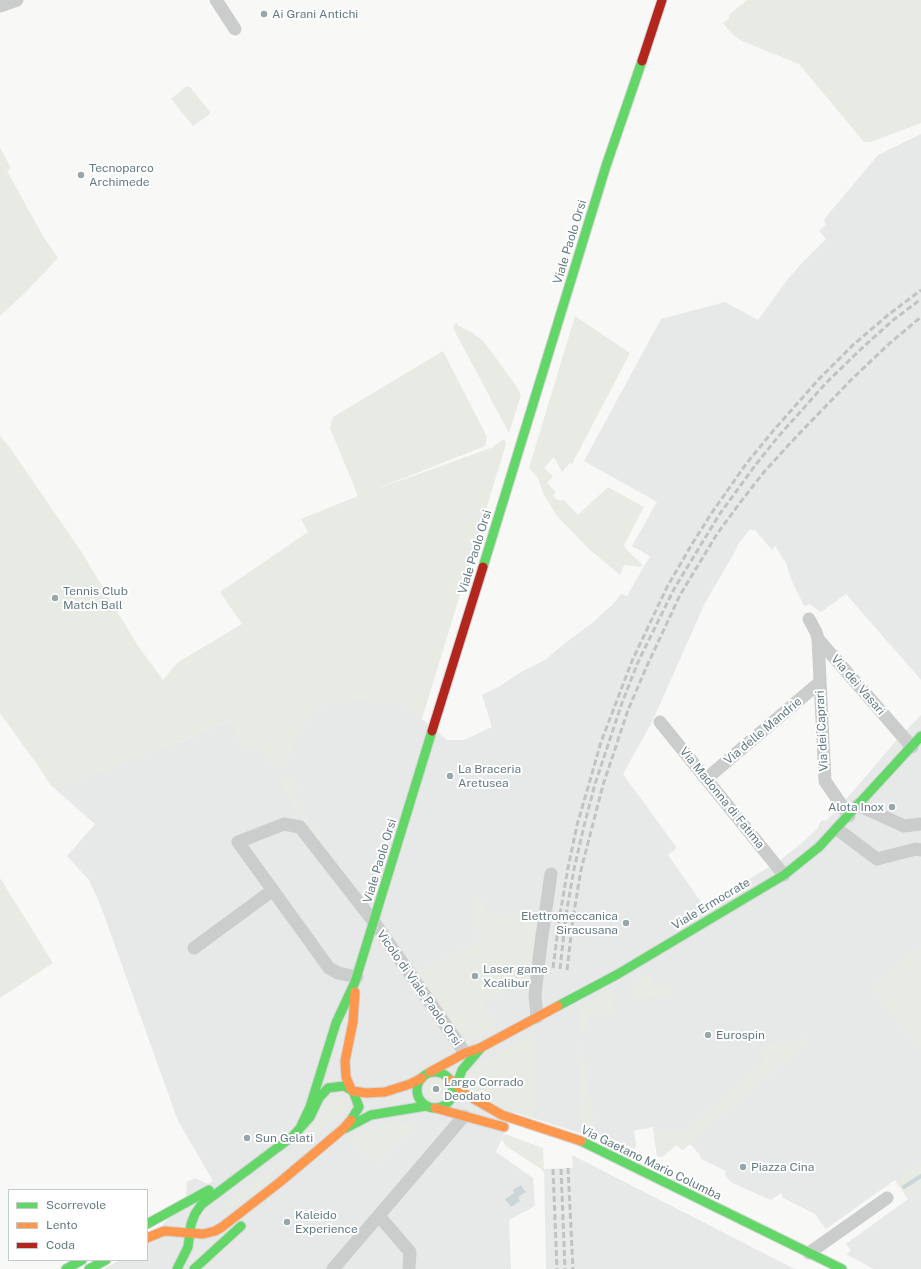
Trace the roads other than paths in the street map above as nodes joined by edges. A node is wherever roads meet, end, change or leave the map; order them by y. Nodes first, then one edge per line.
1 (17, 0) edge
2 (216, 0) edge
3 (662, 0) edge
4 (0, 6) edge
5 (234, 29) dead end
6 (642, 30) dead end
7 (617, 129) junction
8 (809, 619) dead end
9 (818, 639) junction
10 (819, 683) junction
11 (660, 722) dead end
12 (921, 736) edge
13 (912, 747) junction
14 (706, 779) junction
15 (858, 805) junction
16 (849, 816) junction
17 (921, 824) edge
18 (837, 829) junction
19 (921, 850) edge
20 (551, 874) dead end
21 (784, 875) junction
22 (273, 890) junction
23 (374, 922) junction
24 (194, 948) dead end
25 (356, 979) junction
26 (537, 1017) junction
27 (480, 1048) junction
28 (464, 1053) junction
29 (430, 1072) junction
30 (422, 1078) junction
31 (454, 1083) junction
32 (352, 1090) junction
33 (426, 1106) junction
34 (435, 1108) junction
35 (464, 1116) junction
36 (302, 1126) junction
37 (343, 1129) junction
38 (511, 1129) dead end
39 (255, 1165) junction
40 (280, 1182) junction
41 (216, 1194) junction
42 (887, 1198) dead end
43 (213, 1206) dead end
44 (239, 1214) junction
45 (220, 1216) dead end
46 (379, 1216) junction
47 (148, 1223) edge
48 (174, 1232) junction
49 (190, 1234) junction
50 (148, 1238) edge
51 (188, 1247) junction
52 (809, 1253) junction
53 (80, 1261) edge
54 (104, 1261) edge
55 (198, 1266) edge
56 (66, 1269) edge
57 (89, 1269) edge
58 (177, 1269) edge
59 (333, 1269) edge
60 (409, 1269) edge
61 (842, 1269) edge

1 - 4 street
2 - 5 street
3 - 7 main road
6 - 7 main road
7 - 23 main road, Viale Paolo Orsi
8 - 9 street, Via dei Vasari
9 - 10 street, Via dei Caprari
9 - 13 street, Via dei Vasari
10 - 14 street, Via delle Mandrie
10 - 16 street, Via dei Caprari
11 - 14 street, Via Madonna di Fatima
12 - 13 main road, Viale Ermocrate
13 - 15 main road, Viale Ermocrate
14 - 21 street, Via Madonna di Fatima
15 - 16 main road, Viale Ermocrate
15 - 17 street
16 - 18 main road, Viale Ermocrate
18 - 19 street
18 - 21 main road, Viale Ermocrate
20 - 26 street
21 - 26 main road, Viale Ermocrate
22 - 23 street, Vicolo di Viale Paolo Orsi
22 - 24 street
22 - 25 street
23 - 25 main road, Viale Paolo Orsi
23 - 28 street, Vicolo di Viale Paolo Orsi
25 - 32 main road
25 - 36 main road
26 - 27 main road, Viale Ermocrate
27 - 28 main road
27 - 31 main road
28 - 29 main road
29 - 30 main road
29 - 31 main road
30 - 32 main road
30 - 33 main road
31 - 34 main road
31 - 52 main road, Via Gaetano Mario Columba
32 - 36 main road
32 - 37 main road
33 - 34 main road
33 - 37 main road
34 - 35 main road
35 - 38 main road
35 - 46 street
36 - 39 main road
37 - 40 main road
39 - 41 main road
39 - 47 main road
40 - 44 main road
40 - 55 main road
41 - 43 main road
41 - 49 main road
42 - 52 street
44 - 45 main road
44 - 49 main road
46 - 59 street
46 - 60 street
48 - 49 main road
48 - 50 main road
48 - 51 main road
49 - 51 main road
51 - 55 street
51 - 58 main road
52 - 61 main road, Via Gaetano Mario Columba
53 - 56 main road
54 - 57 main road

